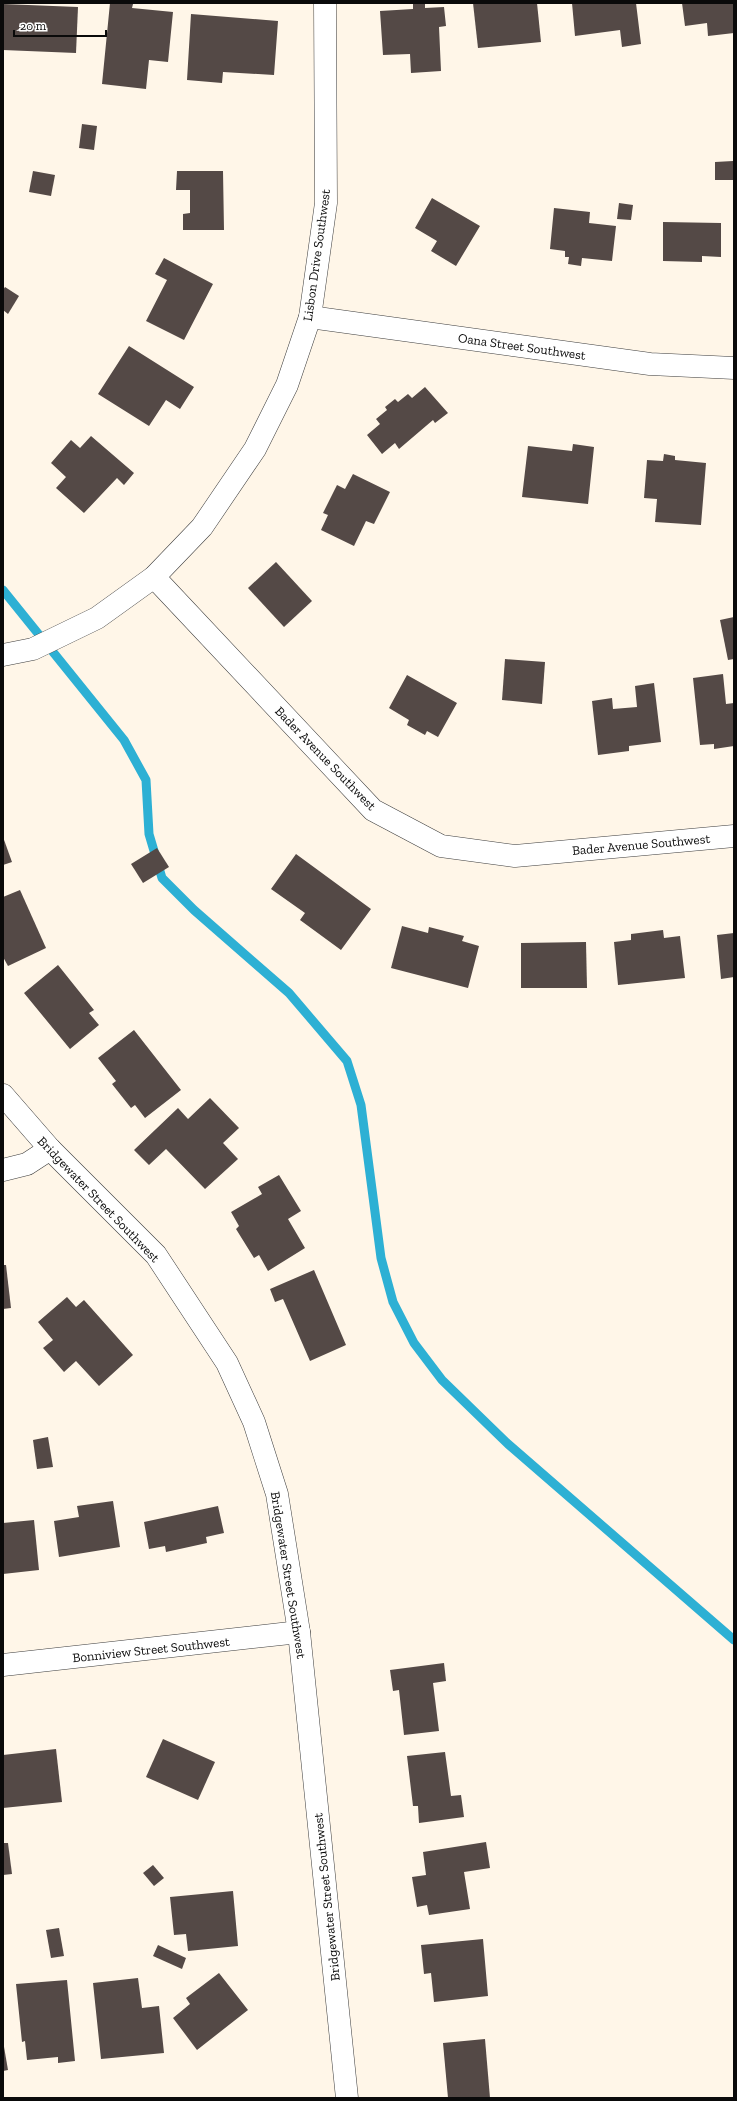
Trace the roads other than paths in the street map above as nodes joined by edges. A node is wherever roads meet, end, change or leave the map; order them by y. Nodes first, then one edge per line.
1 (325, 3) edge
2 (310, 317) junction
3 (734, 368) edge
4 (154, 577) junction
5 (3, 656) edge
6 (734, 836) edge
7 (3, 1094) edge
8 (50, 1149) junction
9 (3, 1170) edge
10 (299, 1632) junction
11 (3, 1665) edge
12 (347, 2098) edge

1 - 2 street, Lisbon Drive Southwest
2 - 3 street, Oana Street Southwest
2 - 4 street, Lisbon Drive Southwest
4 - 5 street, Lisbon Drive Southwest
4 - 6 street, Bader Avenue Southwest
7 - 8 street, Bridgewater Street Southwest
8 - 9 street
8 - 10 street, Bridgewater Street Southwest
10 - 11 street, Bonniview Street Southwest
10 - 12 street, Bridgewater Street Southwest

